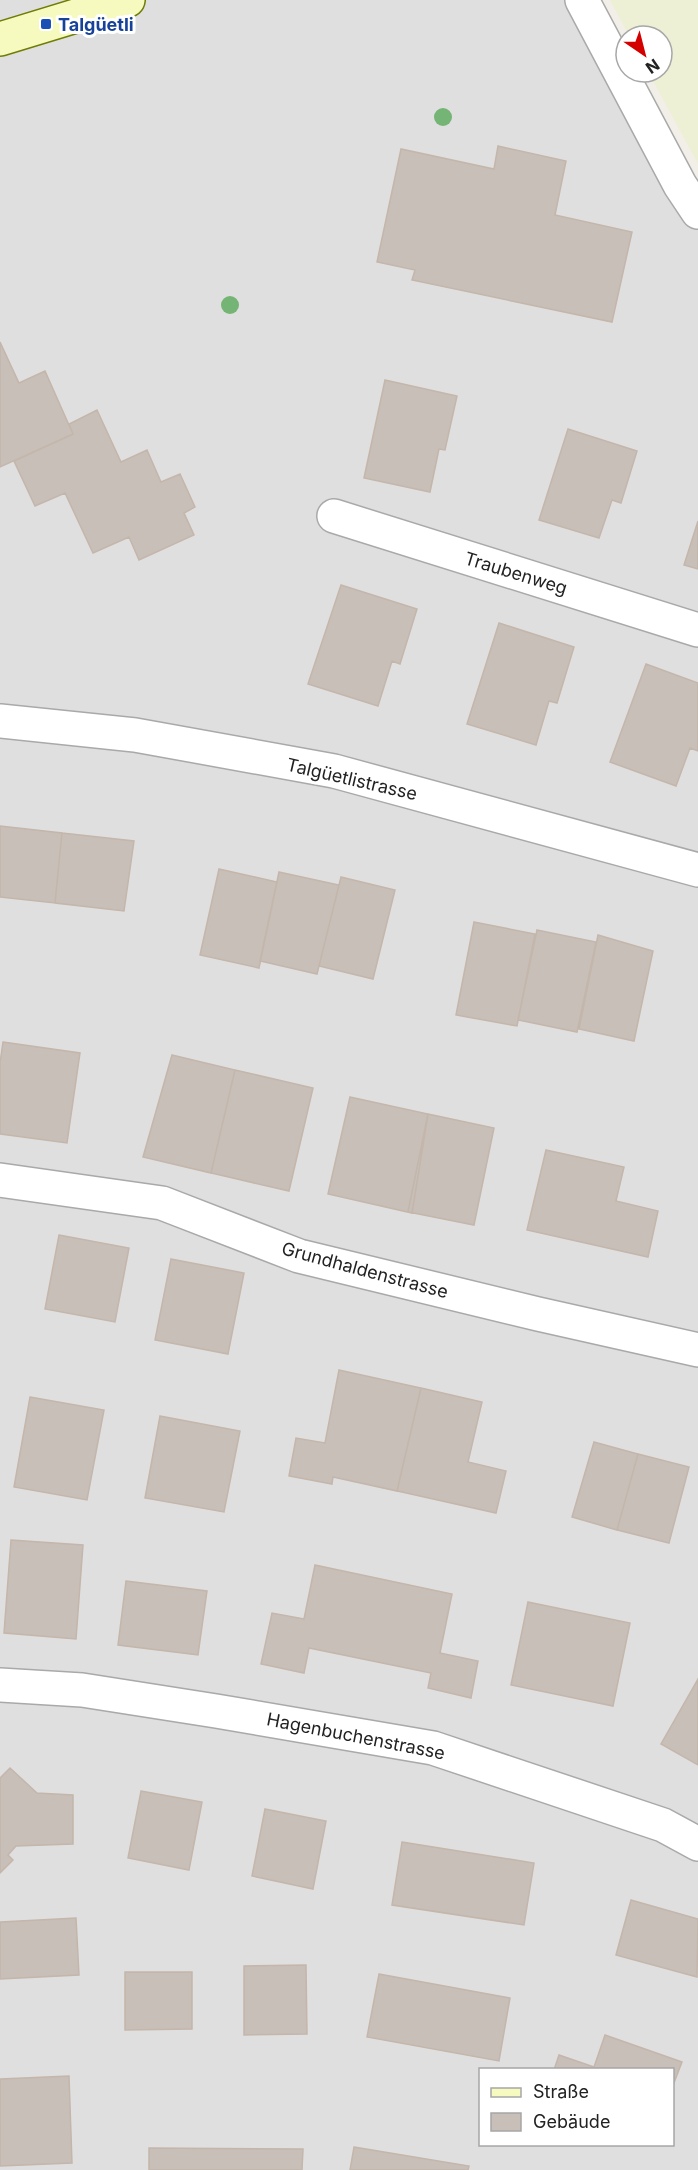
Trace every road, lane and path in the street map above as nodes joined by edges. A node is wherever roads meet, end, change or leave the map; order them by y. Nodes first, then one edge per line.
1 (128, 0) edge
2 (582, 0) edge
3 (71, 8) edge
4 (0, 39) edge
5 (698, 212) edge
6 (333, 516) dead end
7 (698, 630) edge
8 (0, 721) edge
9 (698, 870) edge
10 (0, 1180) edge
11 (698, 1350) edge
12 (0, 1685) edge
13 (698, 1844) edge

1 - 3 main road
2 - 5 street
3 - 4 main road
6 - 7 street, Traubenweg
8 - 9 street, Talgüetlistrasse
10 - 11 street, Grundhaldenstrasse
12 - 13 street, Hagenbuchenstrasse

